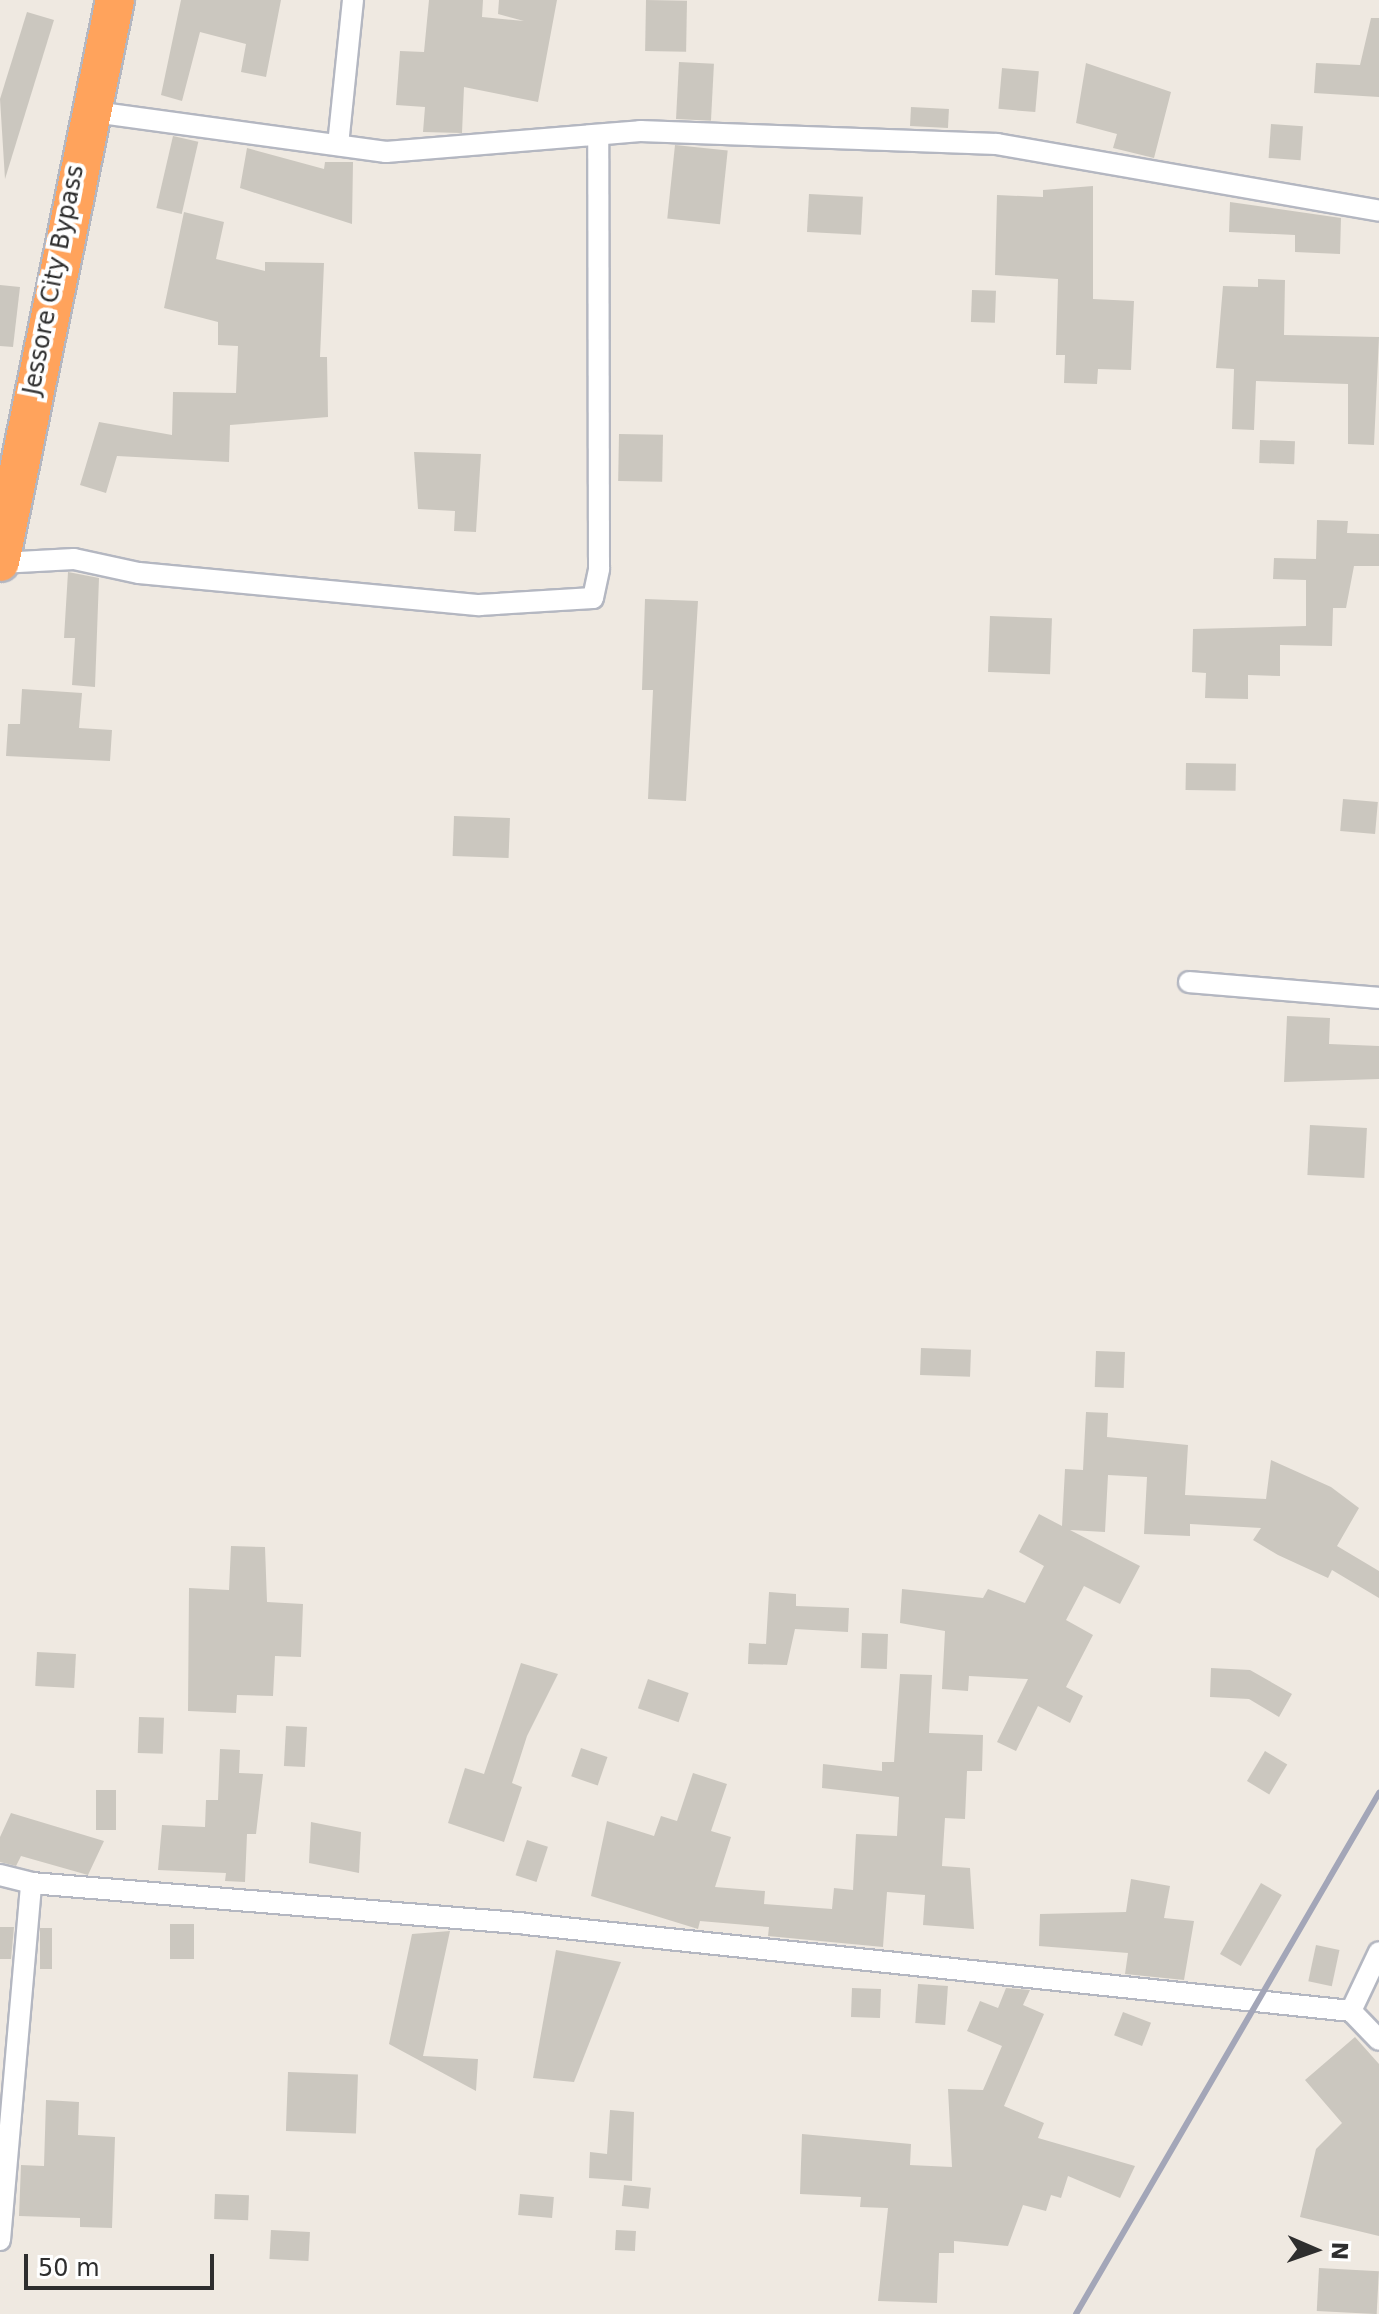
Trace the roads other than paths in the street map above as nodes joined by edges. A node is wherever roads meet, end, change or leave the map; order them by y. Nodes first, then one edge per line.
1 (115, 0) edge
2 (353, 0) edge
3 (87, 111) junction
4 (598, 139) junction
5 (338, 145) junction
6 (1379, 211) edge
7 (0, 562) edge
8 (1189, 982) dead end
9 (1379, 998) edge
10 (0, 1875) edge
11 (31, 1883) junction
12 (1379, 1952) edge
13 (1351, 2011) junction
14 (1379, 2040) edge
15 (0, 2240) edge

1 - 3 highway, Jessore City Bypass
2 - 5 street
3 - 5 street
3 - 7 highway, Jessore City Bypass
4 - 5 street
4 - 6 street
4 - 7 street
8 - 9 street
10 - 11 street
11 - 13 street
11 - 15 street
12 - 13 street
13 - 14 street

